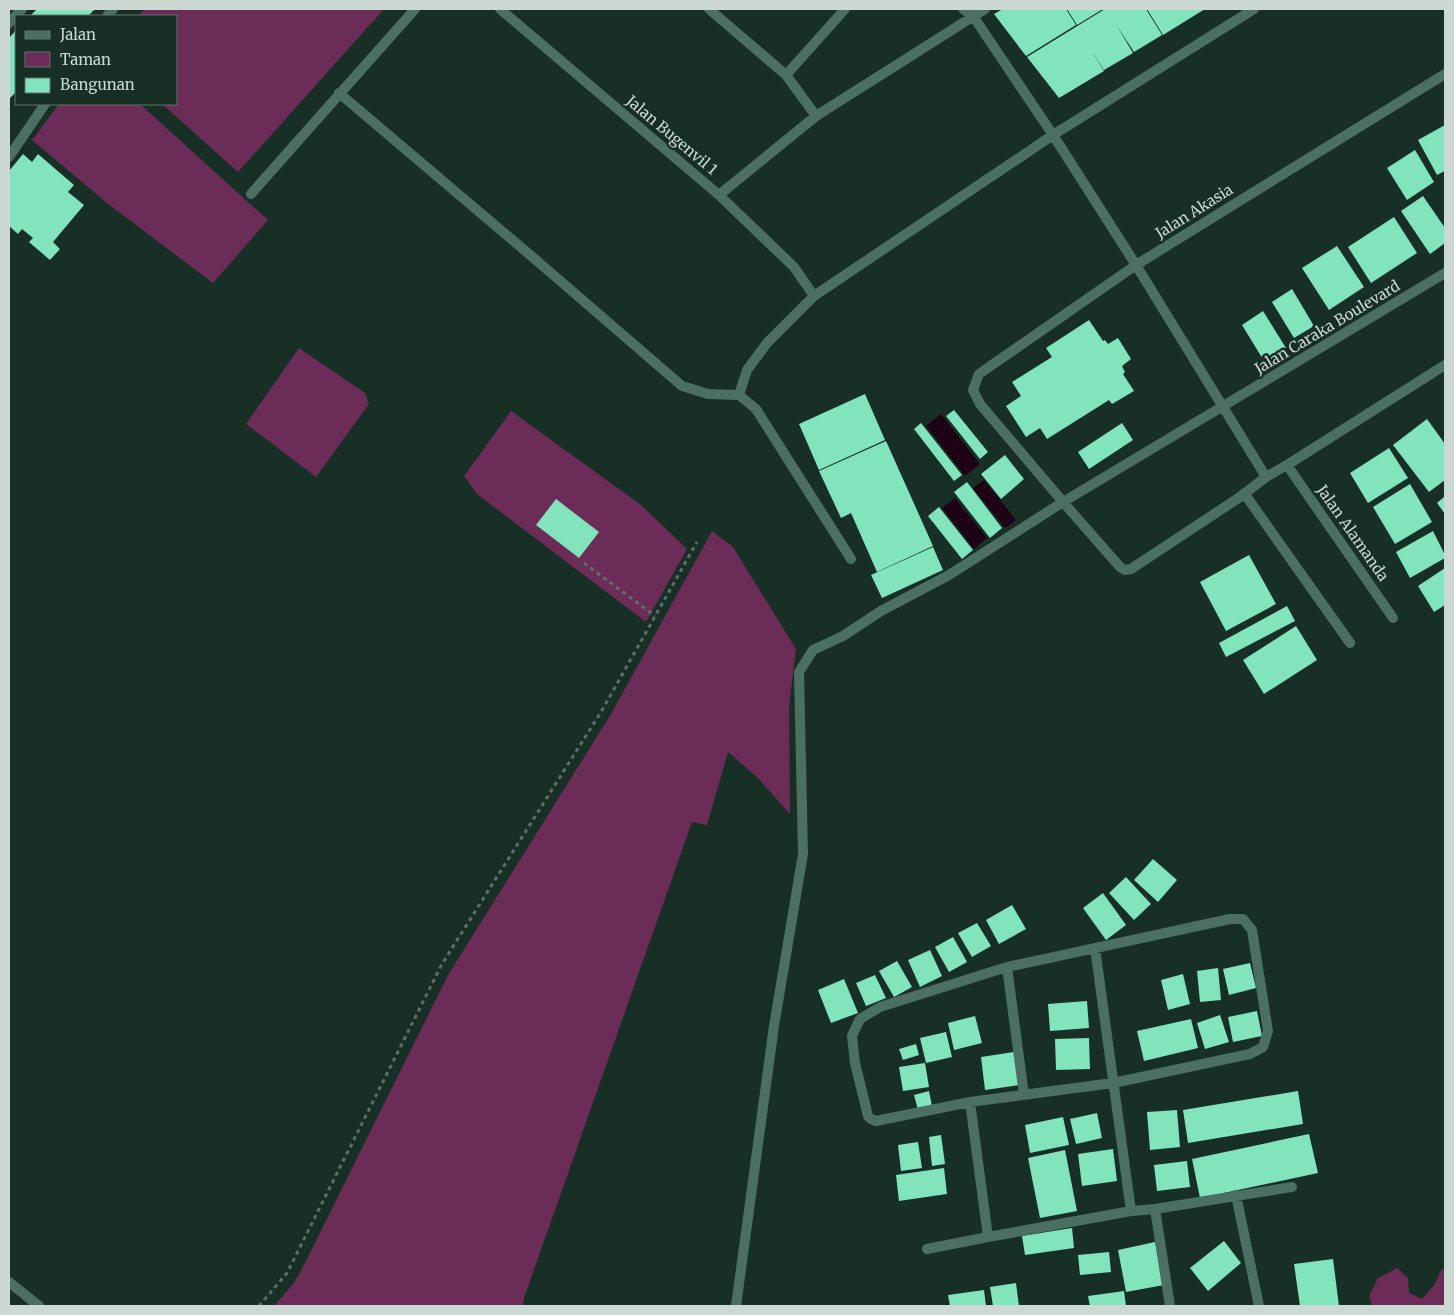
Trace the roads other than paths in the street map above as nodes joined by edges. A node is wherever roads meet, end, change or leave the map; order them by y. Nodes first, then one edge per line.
1 (414, 9) edge
2 (500, 9) edge
3 (709, 9) edge
4 (845, 9) edge
5 (963, 9) edge
6 (985, 9) edge
7 (1254, 9) edge
8 (973, 16) junction
9 (786, 74) junction
10 (1445, 74) edge
11 (339, 93) junction
12 (45, 105) edge
13 (816, 116) junction
14 (1053, 135) junction
15 (9, 157) edge
16 (251, 194) dead end
17 (719, 195) junction
18 (1136, 265) junction
19 (1445, 273) edge
20 (814, 296) junction
21 (1445, 365) edge
22 (738, 395) junction
23 (1224, 406) junction
24 (1287, 465) junction
25 (1266, 477) junction
26 (1244, 493) junction
27 (1063, 502) junction
28 (851, 559) dead end
29 (1393, 618) dead end
30 (1350, 643) dead end
31 (1095, 948) junction
32 (1007, 967) junction
33 (1113, 1082) junction
34 (1024, 1095) junction
35 (970, 1102) junction
36 (1292, 1187) dead end
37 (1236, 1196) junction
38 (1155, 1210) junction
39 (1131, 1211) junction
40 (988, 1237) junction
41 (927, 1249) dead end
42 (9, 1282) edge
43 (39, 1306) edge
44 (736, 1306) edge
45 (1170, 1306) edge
46 (1259, 1306) edge

1 - 11 street
2 - 17 street, Jalan Bugenvil 1
3 - 9 street
4 - 9 street
5 - 8 street
6 - 8 street
7 - 14 street
8 - 13 street
8 - 14 street
9 - 13 street
10 - 18 street, Jalan Akasia
11 - 16 street
11 - 22 street
12 - 15 street
13 - 17 street
14 - 18 street
14 - 20 street
17 - 20 street, Jalan Bugenvil 1
18 - 23 street
18 - 27 street, Jalan Akasia
19 - 23 street, Jalan Caraka Boulevard
20 - 22 street
21 - 24 street
22 - 28 street
23 - 25 street
23 - 27 street, Jalan Caraka Boulevard
24 - 25 street
24 - 29 street, Jalan Alamanda
25 - 26 street
26 - 27 street
26 - 30 street
27 - 44 street, Jalan Caraka Boulevard
31 - 32 street
31 - 33 street
31 - 33 street
32 - 34 street
32 - 35 street
33 - 34 street
33 - 39 street
34 - 35 street
35 - 40 street
36 - 37 street
37 - 38 street
37 - 46 street
38 - 39 street
38 - 45 street
39 - 40 street
40 - 41 street
42 - 43 street

